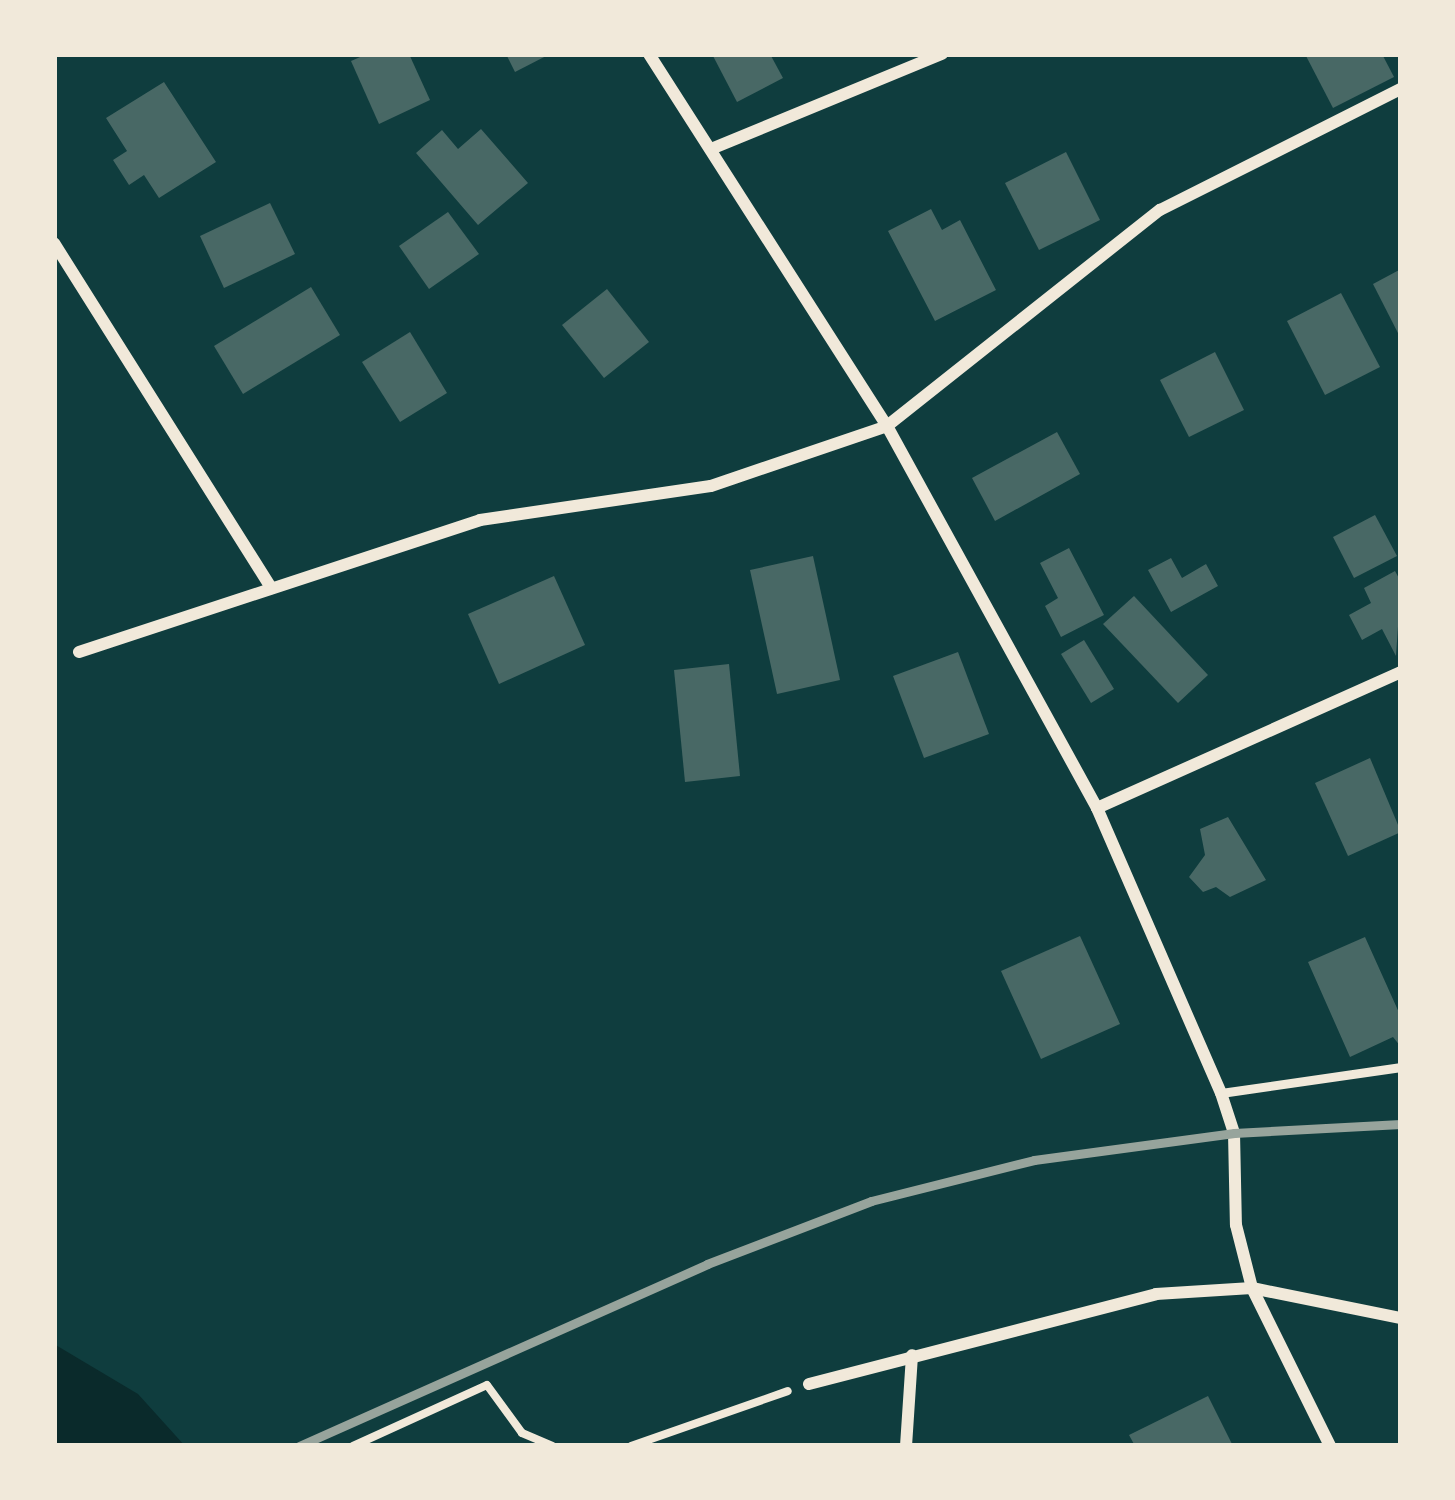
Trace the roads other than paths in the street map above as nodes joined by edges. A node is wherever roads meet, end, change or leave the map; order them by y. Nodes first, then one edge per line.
1 (649, 54) edge
2 (942, 54) edge
3 (1401, 89) edge
4 (711, 149) junction
5 (54, 243) edge
6 (887, 426) junction
7 (272, 588) junction
8 (79, 652) dead end
9 (1401, 673) edge
10 (1097, 808) junction
11 (1401, 1066) edge
12 (1221, 1093) junction
13 (1252, 1288) junction
14 (1401, 1318) edge
15 (912, 1355) junction
16 (808, 1384) road end
17 (906, 1446) edge
18 (1330, 1446) edge

1 - 4 street
2 - 4 street
3 - 6 street
4 - 6 street
5 - 7 street
6 - 7 street
6 - 10 street
7 - 8 street
9 - 10 street
10 - 12 street
11 - 12 lane
12 - 13 street
13 - 14 street
13 - 15 street
13 - 18 street
15 - 16 street
15 - 17 street

